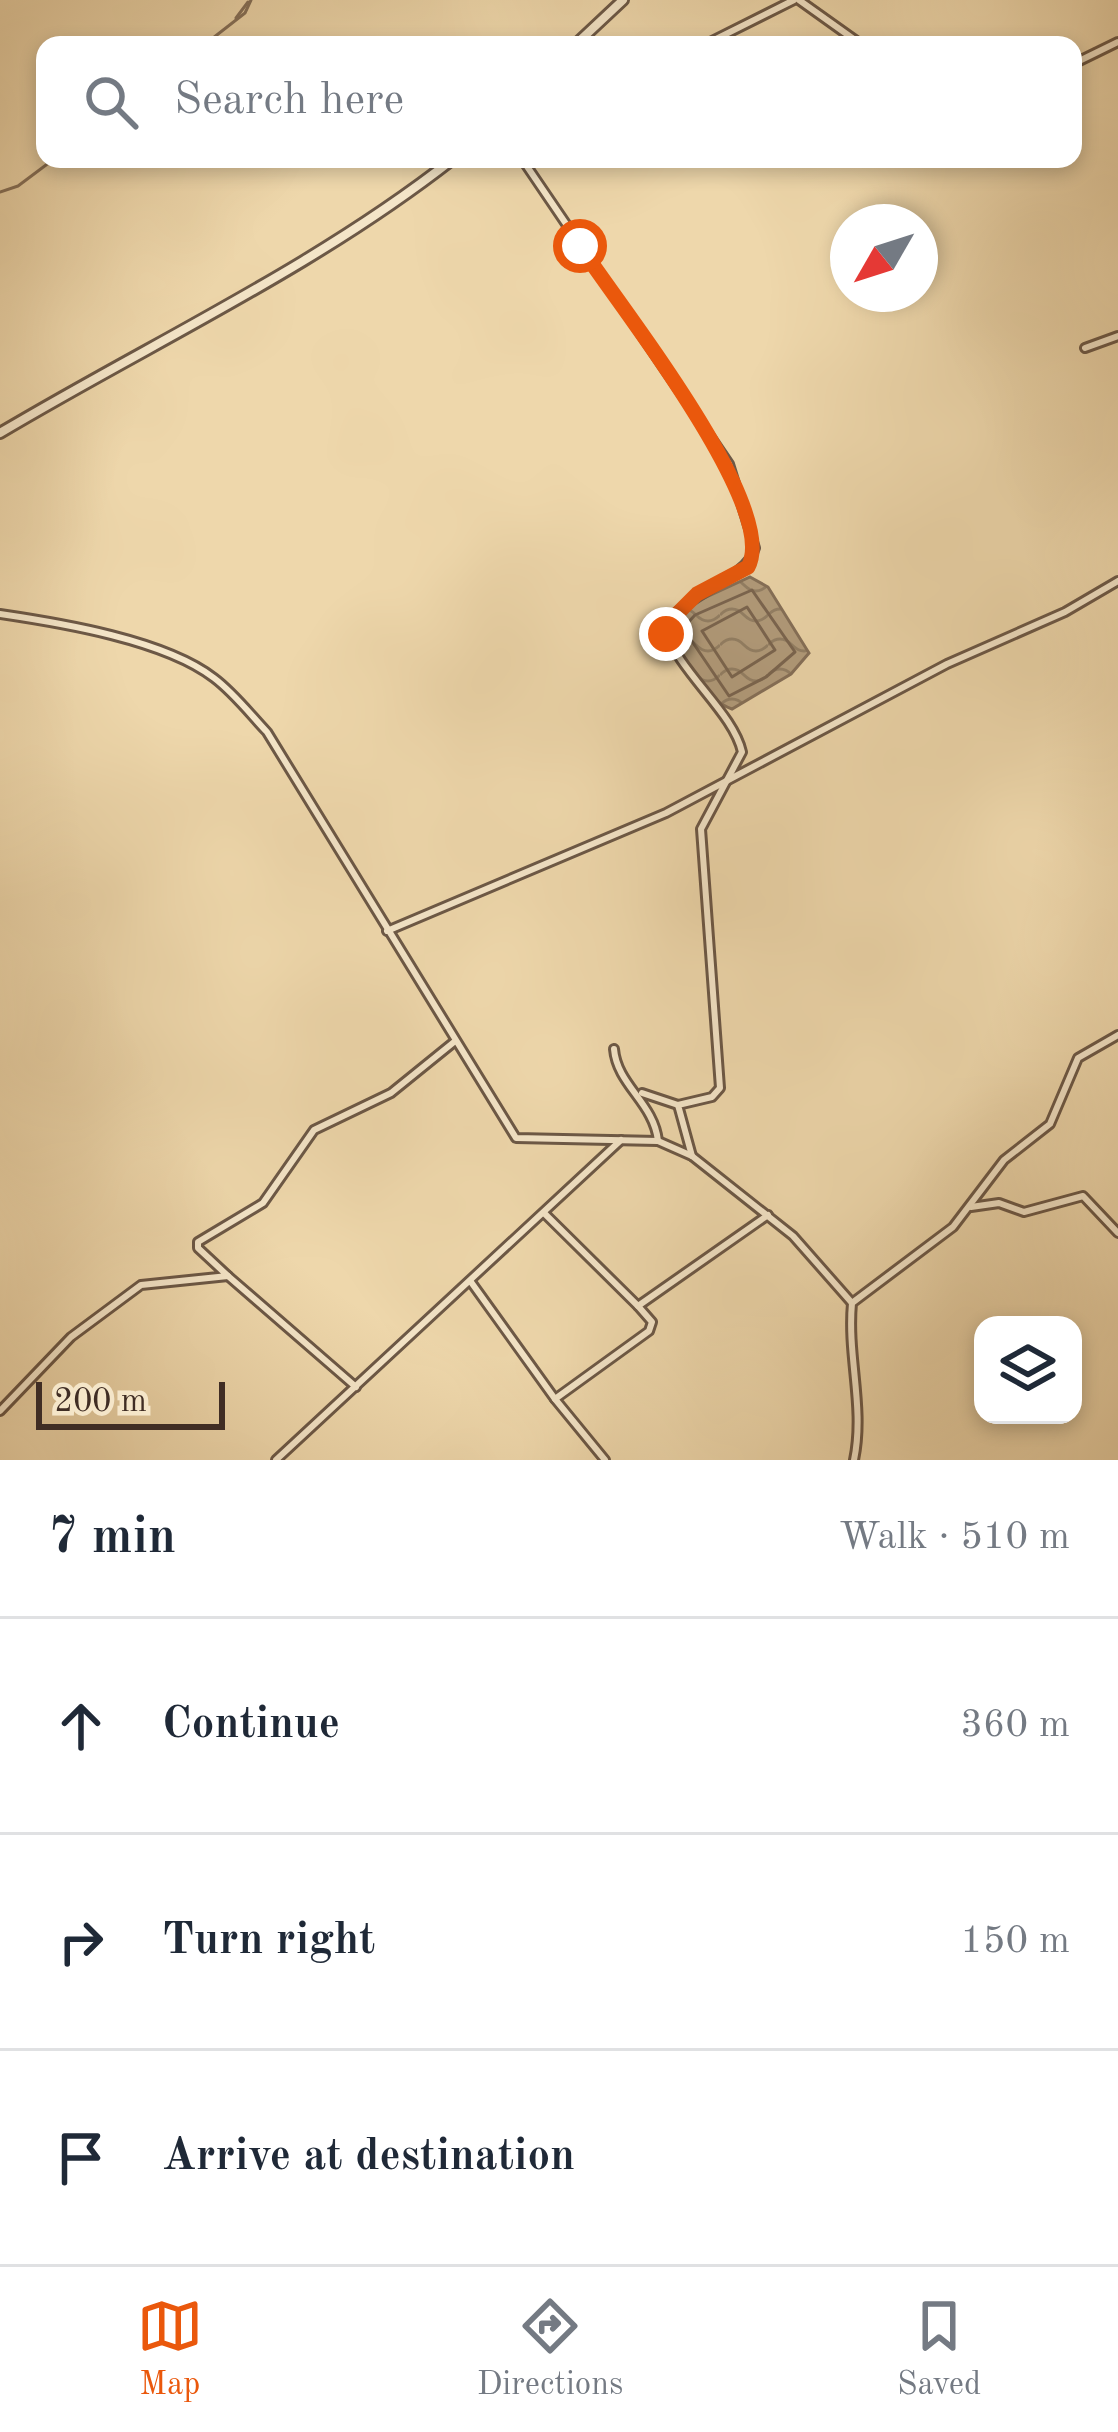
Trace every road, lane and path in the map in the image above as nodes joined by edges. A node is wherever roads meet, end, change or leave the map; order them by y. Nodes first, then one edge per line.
1 (622, 0) edge
2 (796, 0) edge
3 (584, 36) edge
4 (722, 36) edge
5 (849, 36) edge
6 (1118, 42) edge
7 (1082, 60) edge
8 (440, 168) edge
9 (528, 168) edge
10 (1118, 336) edge
11 (1085, 349) dead end
12 (0, 433) edge
13 (1118, 581) edge
14 (0, 614) edge
15 (729, 780) junction
16 (388, 931) junction
17 (1118, 1035) edge
18 (454, 1042) junction
19 (613, 1056) dead end
20 (629, 1084) junction
21 (677, 1105) junction
22 (622, 1139) junction
23 (658, 1141) junction
24 (692, 1156) junction
25 (971, 1207) junction
26 (544, 1213) junction
27 (769, 1214) junction
28 (1118, 1233) edge
29 (228, 1276) junction
30 (471, 1282) junction
31 (852, 1303) junction
32 (638, 1306) junction
33 (356, 1388) junction
34 (555, 1399) junction
35 (0, 1411) edge
36 (284, 1453) junction
37 (276, 1460) edge
38 (291, 1460) edge
39 (605, 1460) edge
40 (854, 1460) edge

1 - 3 street
2 - 4 street
2 - 5 street
6 - 7 street
8 - 12 street
9 - 15 street
10 - 11 street
13 - 15 street
14 - 16 street
15 - 16 street
15 - 21 street
16 - 18 street
17 - 25 street
18 - 22 street
18 - 29 street
19 - 20 street
20 - 21 street
20 - 23 street
21 - 24 street
22 - 23 street
22 - 26 street
23 - 24 street
24 - 27 street
25 - 28 street
25 - 31 street
26 - 30 street
26 - 32 street
27 - 31 street
27 - 32 street
29 - 33 street
29 - 35 street
30 - 33 street
30 - 34 street
31 - 40 street
32 - 34 street
33 - 36 street
34 - 39 street
36 - 37 street
36 - 38 street

